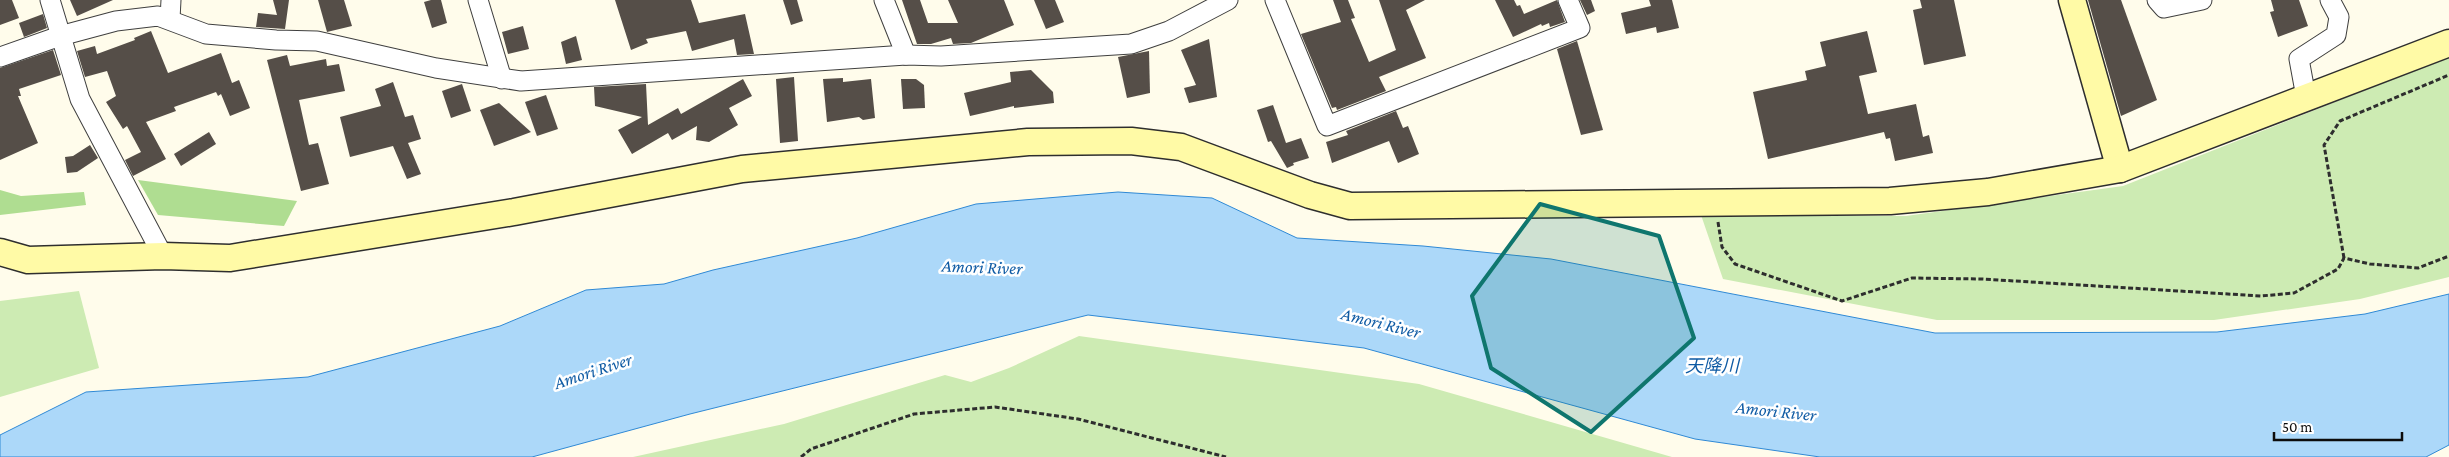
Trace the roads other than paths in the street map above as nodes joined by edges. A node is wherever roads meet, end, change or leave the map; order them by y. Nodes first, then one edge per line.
1 (50, 0) edge
2 (171, 0) edge
3 (478, 0) edge
4 (884, 0) edge
5 (1228, 0) edge
6 (1274, 0) edge
7 (1568, 0) edge
8 (2072, 0) edge
9 (2157, 0) edge
10 (2202, 0) edge
11 (2330, 0) edge
12 (170, 20) junction
13 (60, 36) junction
14 (2449, 43) edge
15 (906, 55) junction
16 (0, 57) edge
17 (502, 79) junction
18 (2306, 98) junction
19 (2120, 169) junction
20 (0, 252) edge
21 (163, 256) junction

1 - 13 street
2 - 12 street
3 - 17 street
4 - 15 street
5 - 15 street
6 - 7 street
8 - 19 street
9 - 10 street
11 - 18 street
12 - 13 street
12 - 17 street
13 - 16 street
13 - 21 street
14 - 18 street
15 - 17 street
18 - 19 street
19 - 21 street
20 - 21 street

